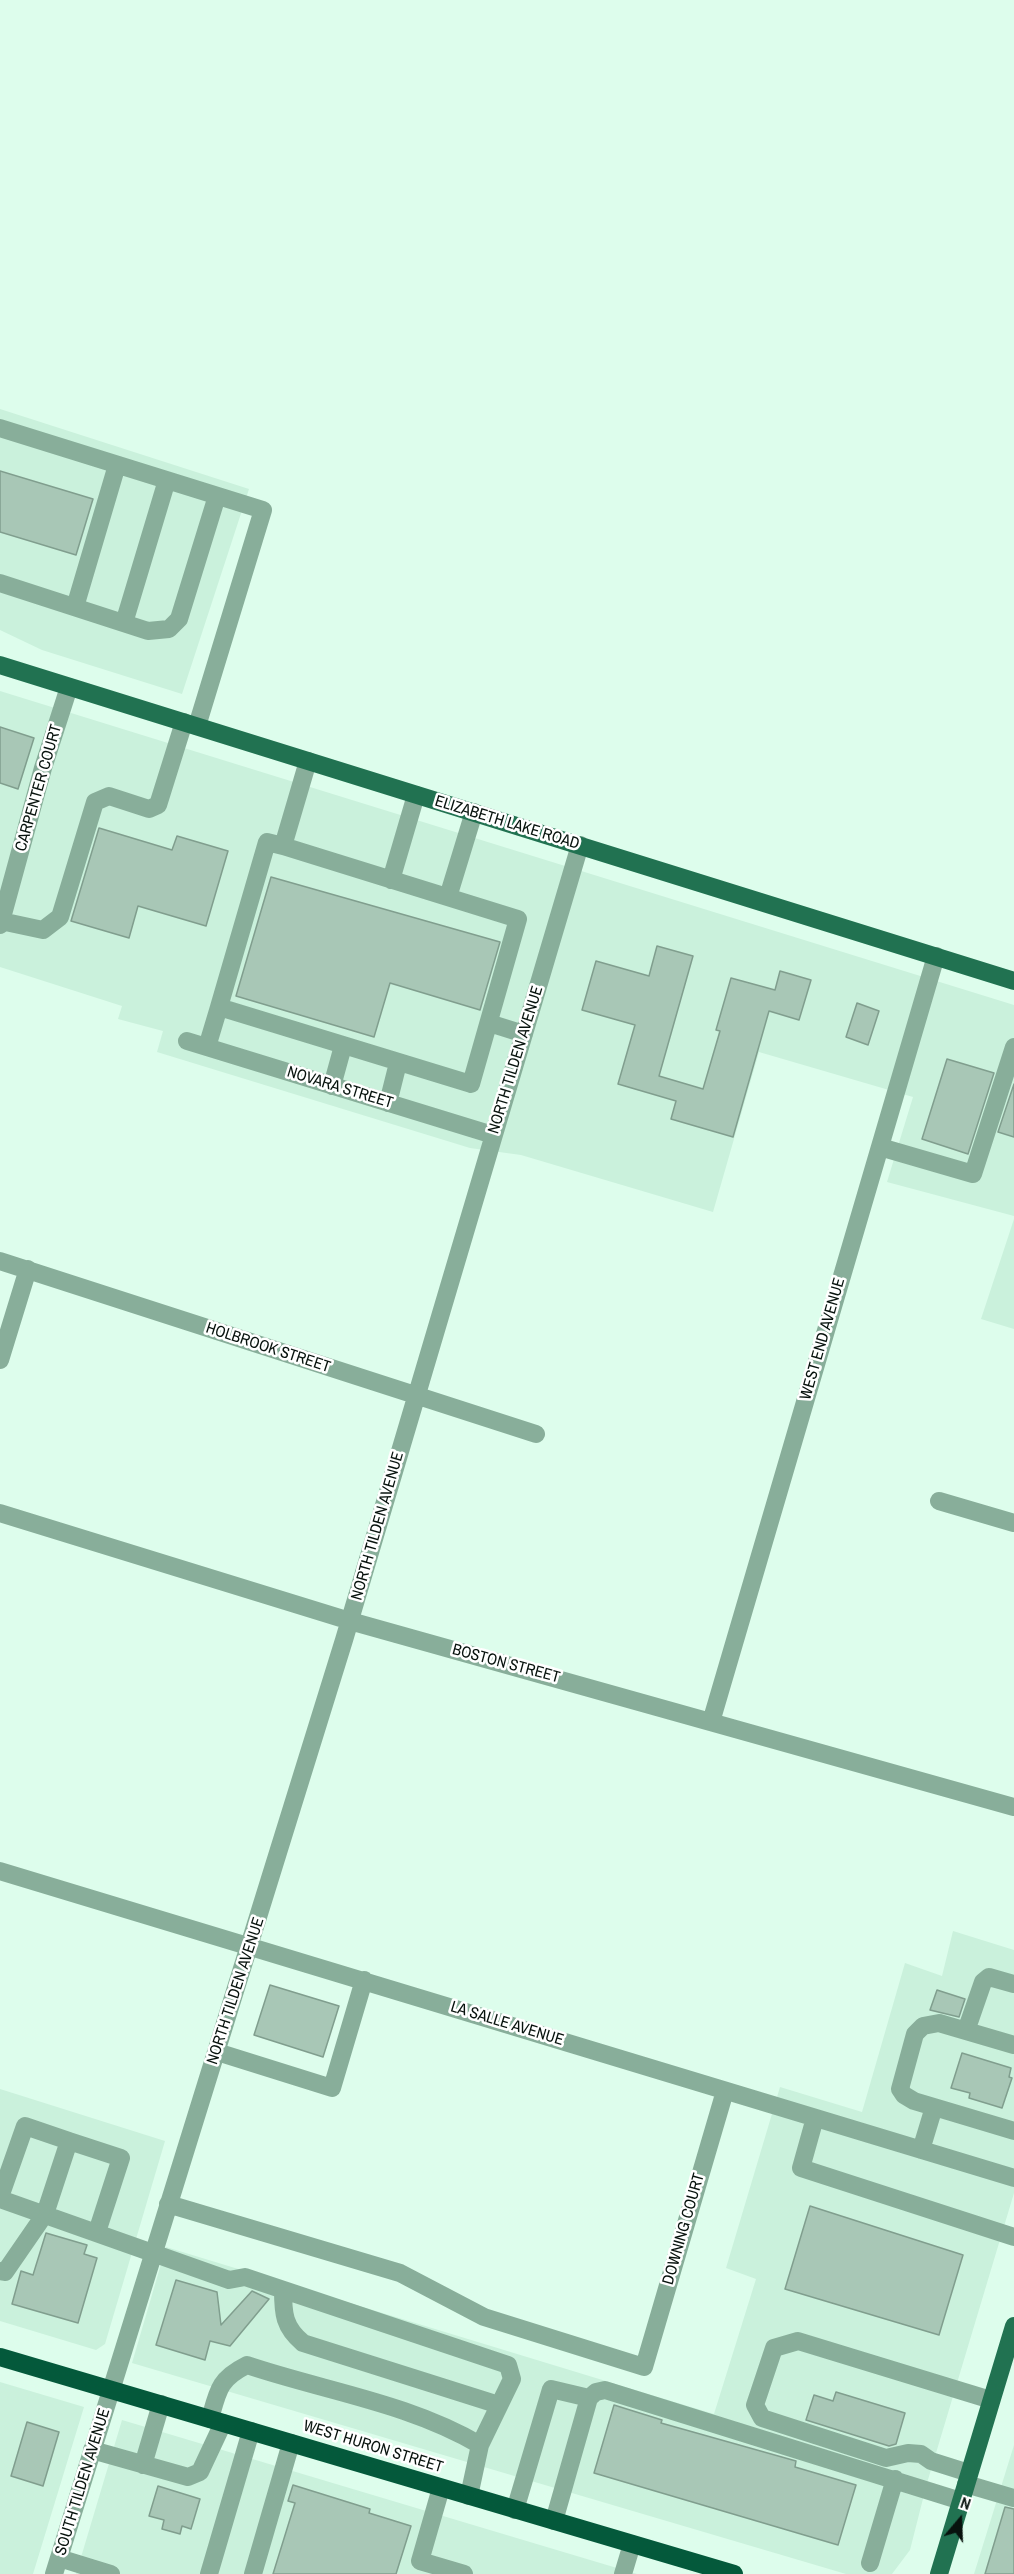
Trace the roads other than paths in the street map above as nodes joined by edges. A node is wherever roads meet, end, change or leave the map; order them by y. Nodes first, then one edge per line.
1 (0, 428) edge
2 (117, 465) junction
3 (167, 480) junction
4 (218, 496) junction
5 (0, 583) edge
6 (75, 607) junction
7 (124, 623) junction
8 (0, 665) edge
9 (69, 687) junction
10 (190, 724) junction
11 (308, 761) junction
12 (416, 795) junction
13 (474, 812) junction
14 (580, 845) junction
15 (283, 846) junction
16 (391, 880) junction
17 (448, 897) junction
18 (0, 923) edge
19 (936, 957) junction
20 (1014, 981) edge
21 (219, 1007) junction
22 (489, 1023) junction
23 (524, 1034) junction
24 (187, 1041) dead end
25 (343, 1046) junction
26 (207, 1047) junction
27 (1014, 1047) edge
28 (398, 1063) junction
29 (332, 1086) junction
30 (388, 1103) junction
31 (493, 1135) junction
32 (880, 1147) junction
33 (0, 1261) edge
34 (28, 1269) junction
35 (0, 1360) edge
36 (416, 1396) junction
37 (536, 1434) dead end
38 (939, 1501) dead end
39 (0, 1513) edge
40 (1014, 1523) edge
41 (350, 1621) junction
42 (711, 1722) junction
43 (1014, 1807) edge
44 (0, 1871) edge
45 (250, 1947) junction
46 (364, 1980) junction
47 (1014, 1984) edge
48 (966, 2031) junction
49 (1014, 2045) edge
50 (217, 2052) junction
51 (725, 2091) junction
52 (934, 2107) junction
53 (815, 2118) junction
54 (1014, 2131) edge
55 (69, 2141) junction
56 (921, 2150) junction
57 (1014, 2178) edge
58 (0, 2198) edge
59 (168, 2204) junction
60 (45, 2214) junction
61 (97, 2232) junction
62 (1014, 2236) edge
63 (153, 2253) junction
64 (0, 2271) edge
65 (283, 2290) junction
66 (1012, 2337) edge
67 (0, 2357) edge
68 (111, 2390) junction
69 (589, 2398) junction
70 (992, 2400) junction
71 (161, 2404) junction
72 (499, 2405) junction
73 (217, 2421) junction
74 (251, 2431) junction
75 (291, 2443) junction
76 (480, 2445) junction
77 (92, 2450) junction
78 (143, 2464) junction
79 (895, 2479) junction
80 (965, 2486) junction
81 (441, 2488) junction
82 (469, 2496) junction
83 (1014, 2498) edge
84 (515, 2510) junction
85 (554, 2521) junction
86 (632, 2544) junction
87 (870, 2563) dead end
88 (57, 2566) edge
89 (418, 2567) edge
90 (111, 2574) edge
91 (209, 2574) edge
92 (253, 2574) edge
93 (464, 2574) edge
94 (622, 2574) edge
95 (734, 2574) edge
96 (939, 2574) edge

1 - 2 street
2 - 3 street
2 - 6 street
3 - 4 street
3 - 7 street
4 - 7 street
4 - 10 street
5 - 6 street
6 - 7 street
8 - 9 main road, ELIZABETH LAKE ROAD
9 - 10 main road, ELIZABETH LAKE ROAD
9 - 18 street, CARPENTER COURT
10 - 11 main road, ELIZABETH LAKE ROAD
10 - 18 street
11 - 12 main road, ELIZABETH LAKE ROAD
11 - 15 street
12 - 13 main road, ELIZABETH LAKE ROAD
12 - 16 street
13 - 14 main road, ELIZABETH LAKE ROAD
13 - 17 street
14 - 19 main road, ELIZABETH LAKE ROAD
14 - 23 street, NORTH TILDEN AVENUE
15 - 16 street
15 - 21 street
16 - 17 street
17 - 22 street
19 - 20 main road, ELIZABETH LAKE ROAD
19 - 32 street, WEST END AVENUE
21 - 25 street
21 - 26 street
22 - 23 street
22 - 28 street
23 - 31 street, NORTH TILDEN AVENUE
24 - 26 street, NOVARA STREET
25 - 28 street
25 - 29 street
26 - 29 street, NOVARA STREET
27 - 32 street
28 - 30 street
29 - 30 street, NOVARA STREET
30 - 31 street, NOVARA STREET
31 - 36 street, NORTH TILDEN AVENUE
32 - 42 street, WEST END AVENUE
33 - 34 street, HOLBROOK STREET
34 - 35 street
34 - 36 street, HOLBROOK STREET
36 - 37 street, HOLBROOK STREET
36 - 41 street, NORTH TILDEN AVENUE
38 - 40 street
39 - 41 street, BOSTON STREET
41 - 42 street, BOSTON STREET
41 - 45 street, NORTH TILDEN AVENUE
42 - 43 street, BOSTON STREET
44 - 45 street, LA SALLE AVENUE
45 - 46 street, LA SALLE AVENUE
45 - 50 street, NORTH TILDEN AVENUE
46 - 50 street
46 - 51 street, LA SALLE AVENUE
47 - 48 street
48 - 49 street
48 - 52 street
50 - 59 street, NORTH TILDEN AVENUE
51 - 53 street, LA SALLE AVENUE
51 - 59 street, DOWNING COURT
52 - 54 street
52 - 56 street
53 - 56 street, LA SALLE AVENUE
53 - 62 street
55 - 58 street
55 - 60 street
55 - 61 street
56 - 57 street, LA SALLE AVENUE
58 - 60 street
59 - 63 street, NORTH TILDEN AVENUE
60 - 61 street
60 - 64 street
61 - 63 street
63 - 65 street
63 - 68 street, NORTH TILDEN AVENUE
65 - 72 street
65 - 72 street
66 - 70 main road
67 - 68 highway, WEST HURON STREET
68 - 71 highway, WEST HURON STREET
68 - 77 street, SOUTH TILDEN AVENUE
69 - 79 street
69 - 84 street
69 - 85 street
70 - 80 main road
70 - 80 street
71 - 73 highway, WEST HURON STREET
71 - 78 street
72 - 76 street
73 - 74 highway, WEST HURON STREET
73 - 76 street
73 - 78 street
74 - 75 highway, WEST HURON STREET
74 - 91 street
75 - 81 highway, WEST HURON STREET
75 - 92 street
76 - 82 street
77 - 78 street
77 - 88 street, SOUTH TILDEN AVENUE
79 - 80 street
79 - 87 street
80 - 83 street
80 - 96 main road
81 - 82 highway, WEST HURON STREET
81 - 89 street
82 - 84 highway, WEST HURON STREET
84 - 85 highway, WEST HURON STREET
85 - 86 highway, WEST HURON STREET
86 - 94 street
86 - 95 highway, WEST HURON STREET
88 - 90 street
89 - 93 street

